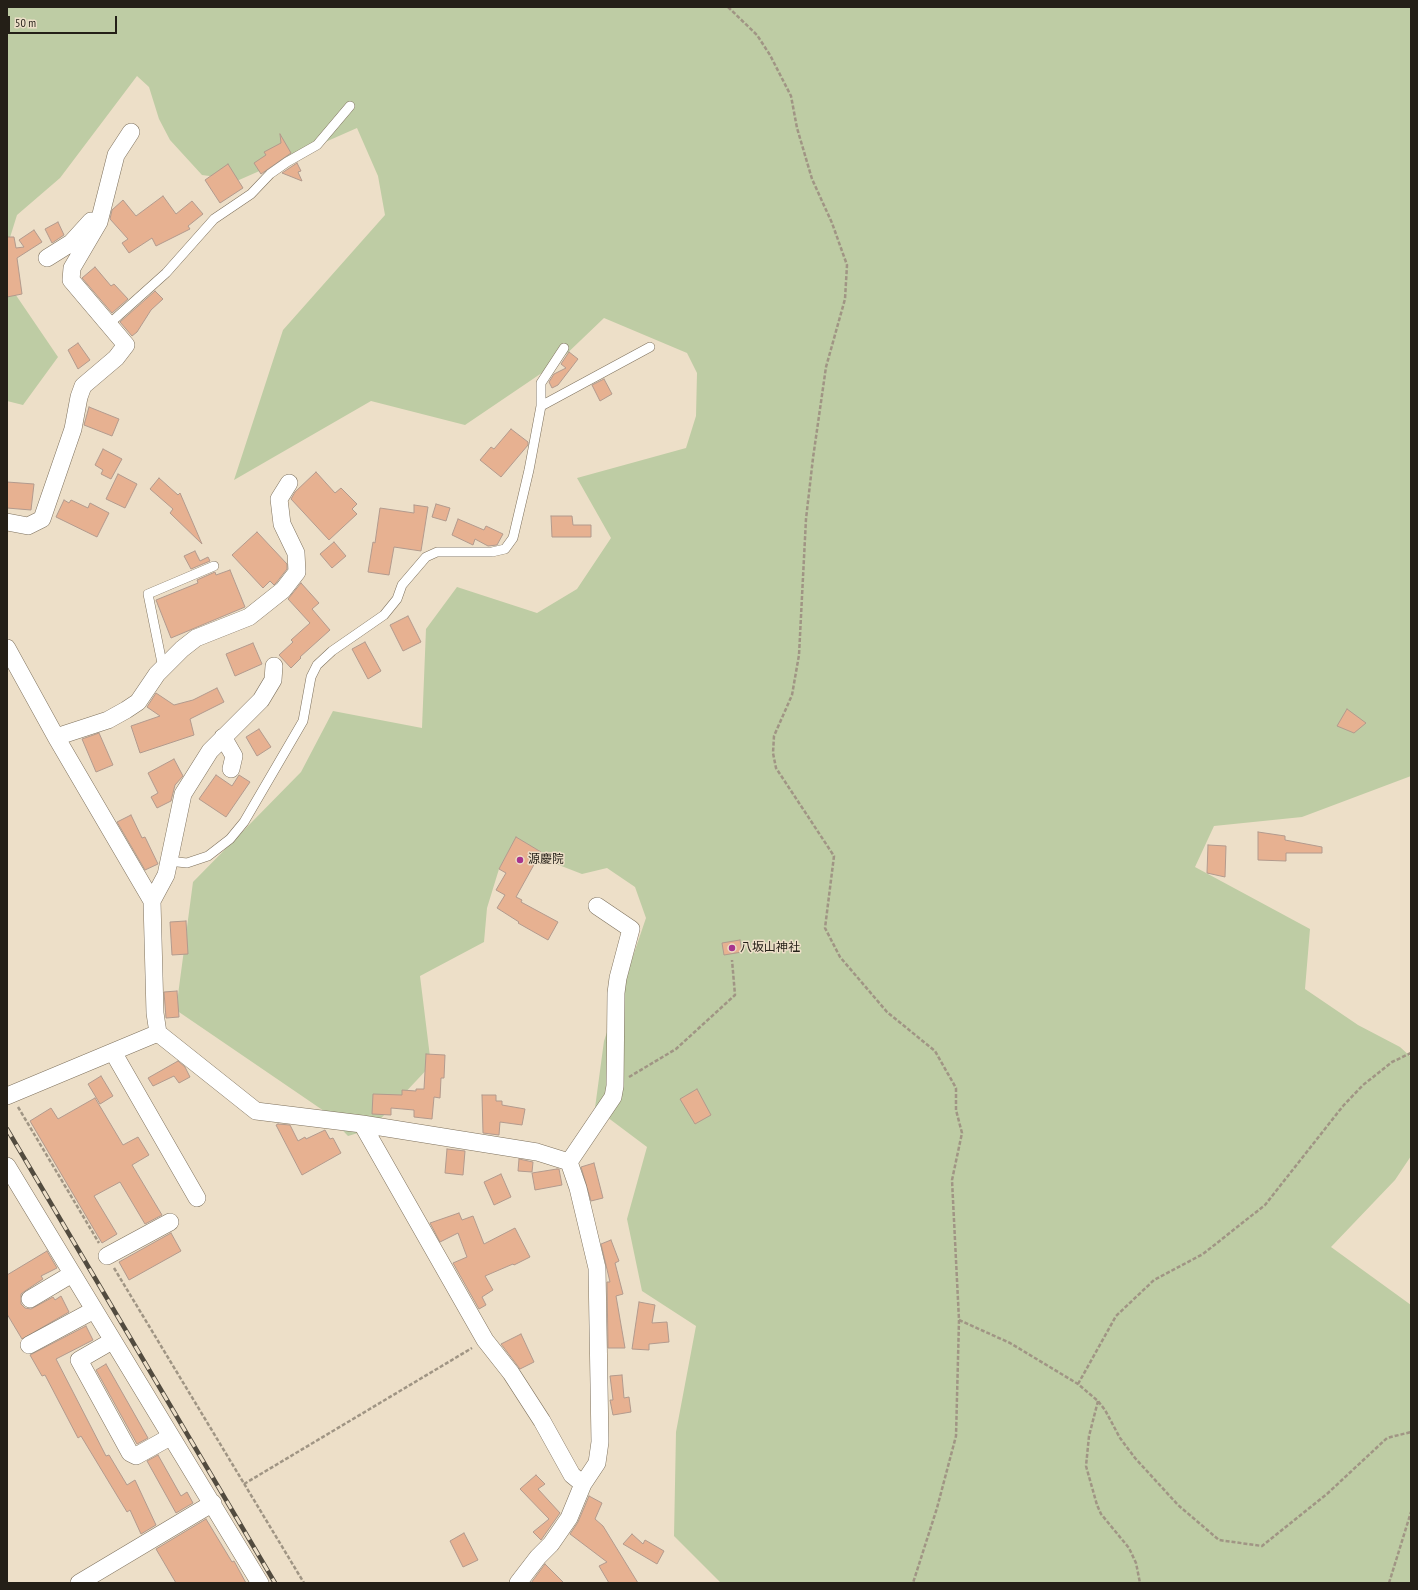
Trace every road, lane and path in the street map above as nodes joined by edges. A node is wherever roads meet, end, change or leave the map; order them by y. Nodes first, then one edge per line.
1 (728, 7) edge
2 (350, 106) dead end
3 (131, 132) dead end
4 (105, 204) junction
5 (48, 258) dead end
6 (109, 324) junction
7 (650, 347) dead end
8 (564, 348) dead end
9 (541, 406) junction
10 (289, 483) dead end
11 (7, 522) edge
12 (214, 566) dead end
13 (7, 648) edge
14 (274, 666) dead end
15 (163, 668) junction
16 (56, 737) junction
17 (222, 737) junction
18 (231, 769) dead end
19 (168, 861) junction
20 (152, 901) junction
21 (597, 906) dead end
22 (732, 960) dead end
23 (158, 1033) junction
24 (112, 1052) junction
25 (1411, 1053) edge
26 (615, 1086) junction
27 (9, 1096) edge
28 (362, 1124) junction
29 (569, 1162) junction
30 (7, 1166) edge
31 (197, 1198) dead end
32 (170, 1222) dead end
33 (107, 1256) junction
34 (72, 1274) junction
35 (30, 1299) dead end
36 (94, 1310) junction
37 (959, 1320) junction
38 (485, 1340) junction
39 (112, 1341) junction
40 (29, 1345) dead end
41 (1078, 1384) junction
42 (1098, 1401) junction
43 (1411, 1432) edge
44 (170, 1437) junction
45 (244, 1484) junction
46 (583, 1484) junction
47 (213, 1503) junction
48 (1411, 1512) edge
49 (79, 1583) edge
50 (260, 1583) edge
51 (304, 1583) edge
52 (518, 1583) edge
53 (913, 1583) edge
54 (1140, 1583) edge
55 (1389, 1583) edge

1 - 37 path
2 - 6 lane
3 - 4 street
4 - 5 street
4 - 6 street
6 - 11 street
7 - 9 lane
8 - 9 lane
9 - 19 lane
10 - 15 street
12 - 15 lane
13 - 16 street
14 - 17 street
15 - 16 street
16 - 20 street
17 - 18 street
17 - 19 street
19 - 20 street
20 - 23 street
21 - 26 street
22 - 26 path
23 - 24 street
23 - 28 street
24 - 27 street
24 - 31 street
25 - 41 path
26 - 29 street
27 - 33 path
28 - 29 street
28 - 38 street
29 - 46 street
30 - 34 street
32 - 33 street
33 - 45 path
34 - 35 street
34 - 36 street
36 - 39 street
36 - 40 street
37 - 41 path
37 - 53 path
38 - 45 path
38 - 46 street
39 - 44 street
39 - 44 street
41 - 42 path
42 - 43 path
42 - 54 path
44 - 47 street
45 - 51 path
46 - 52 street
47 - 49 street
47 - 50 street
48 - 55 path

